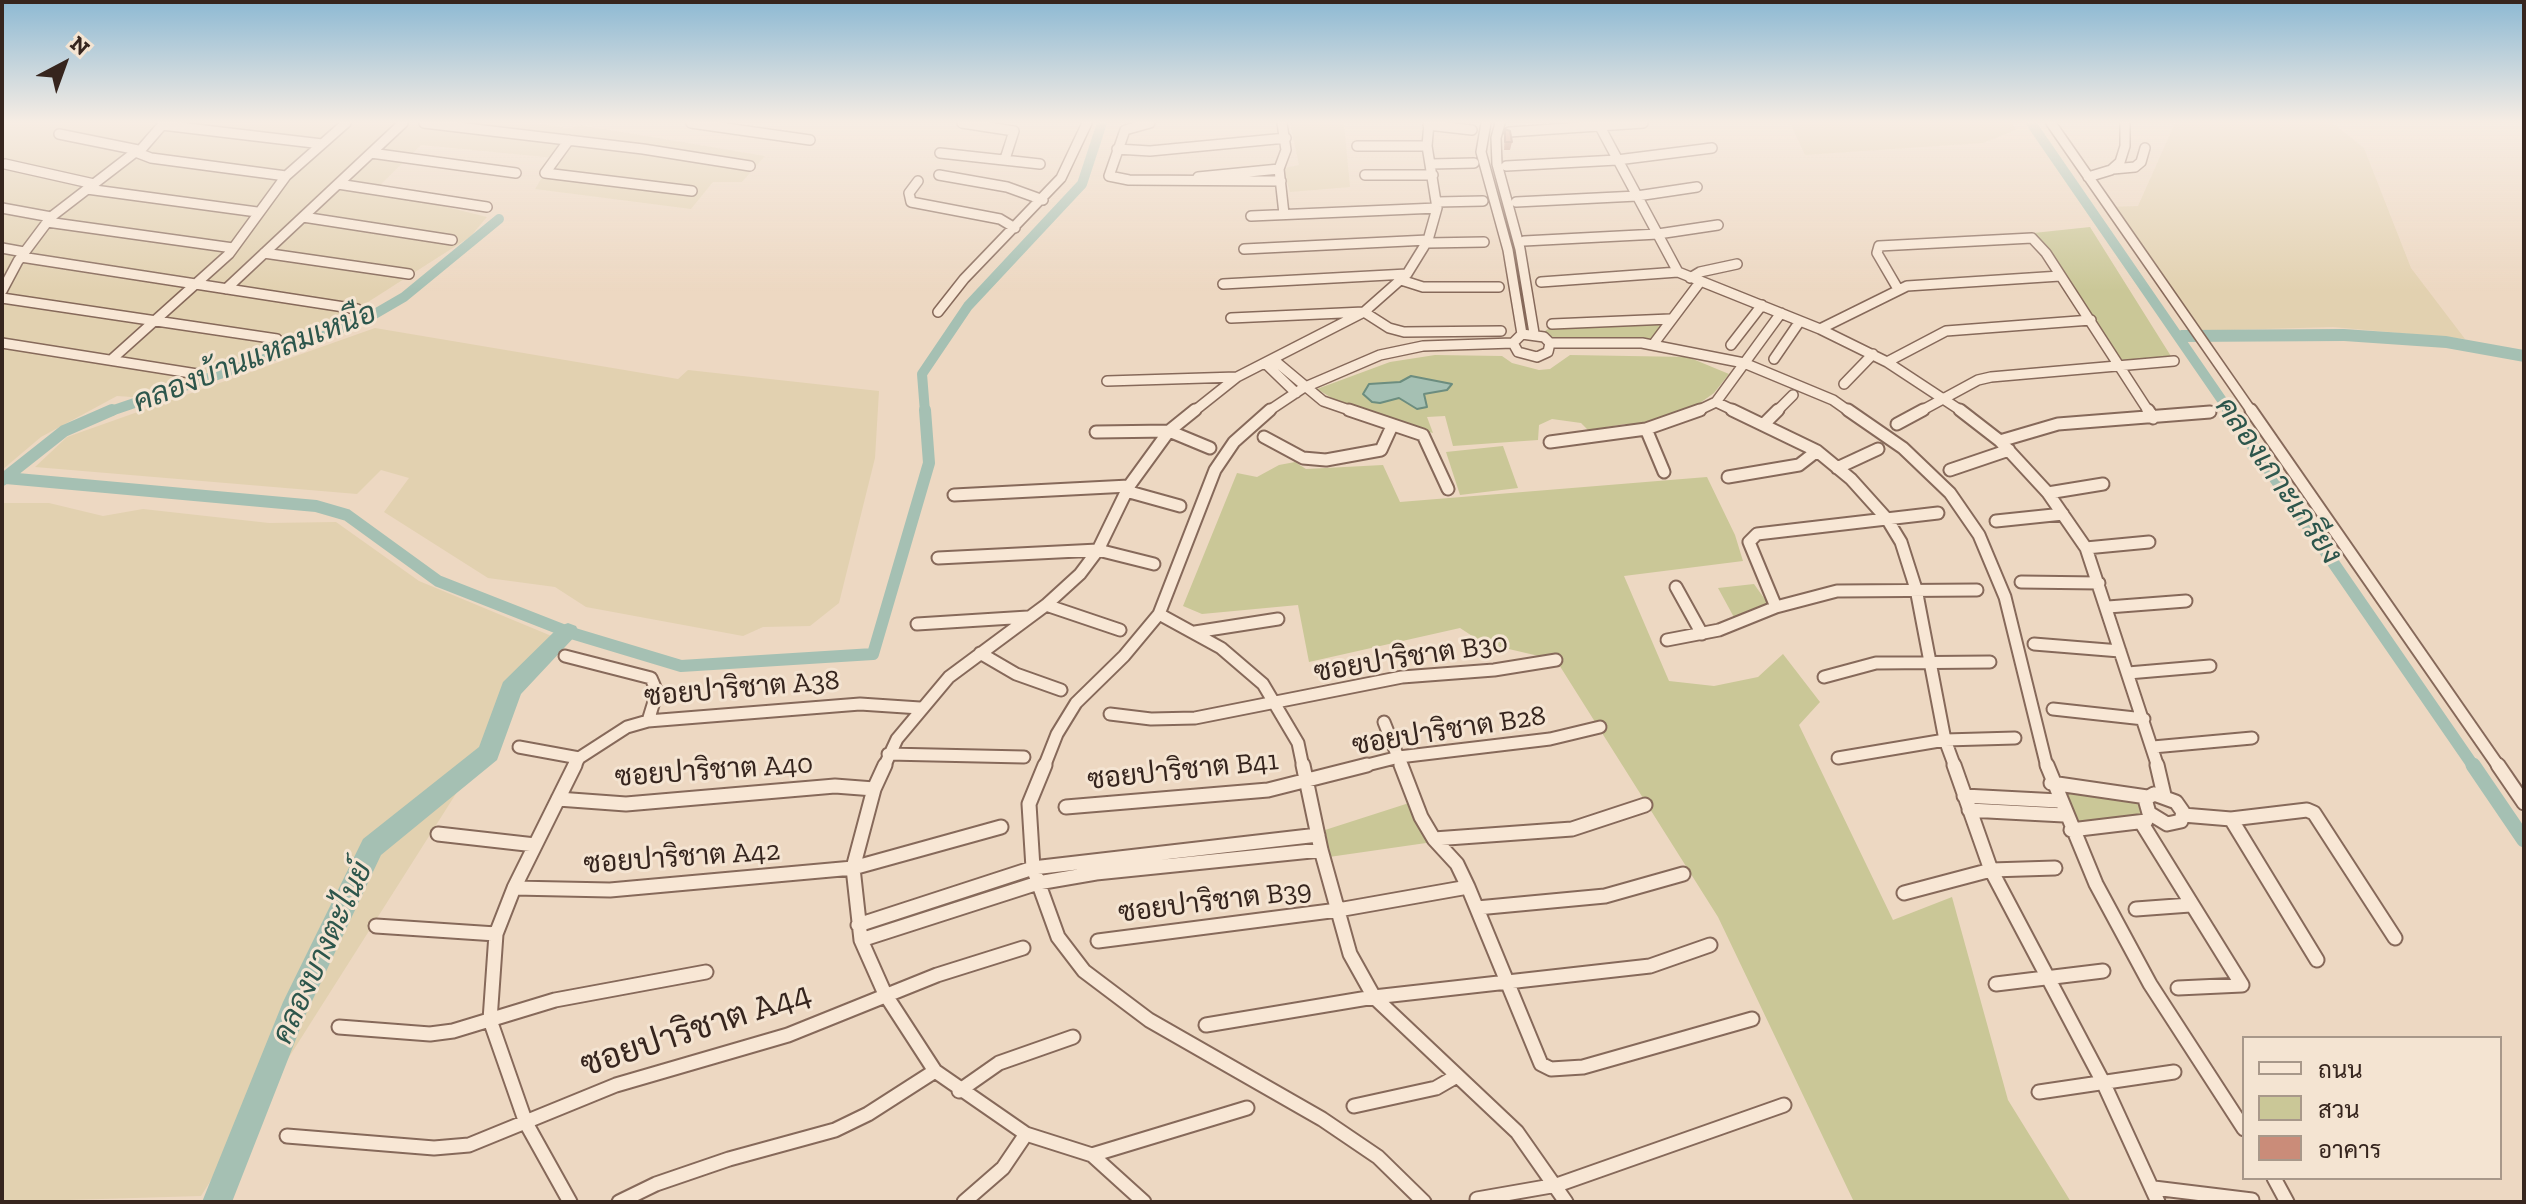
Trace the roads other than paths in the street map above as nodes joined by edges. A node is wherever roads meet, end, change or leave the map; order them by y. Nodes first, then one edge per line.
1 (64, 179) edge
2 (100, 179) edge
3 (283, 179) edge
4 (343, 179) edge
5 (596, 179) edge
6 (963, 179) edge
7 (1060, 179) edge
8 (1125, 179) edge
9 (1179, 179) edge
10 (1198, 179) edge
11 (1433, 179) edge
12 (1488, 179) edge
13 (1501, 179) edge
14 (1628, 179) edge
15 (2089, 179) edge
16 (918, 181) dead end
17 (1281, 181) joint
18 (338, 184) junction
19 (91, 186) junction
20 (1697, 187) dead end
21 (692, 191) dead end
22 (1637, 196) junction
23 (1043, 200) junction
24 (1483, 201) dead end
25 (1516, 202) dead end
26 (1437, 205) junction
27 (487, 207) dead end
28 (2, 208) edge
29 (257, 212) junction
30 (1284, 214) junction
31 (1251, 216) dead end
32 (303, 217) junction
33 (49, 220) junction
34 (1718, 225) dead end
35 (1015, 228) junction
36 (1658, 234) junction
37 (452, 240) dead end
38 (1524, 241) dead end
39 (1428, 242) junction
40 (1484, 242) dead end
41 (2, 248) edge
42 (233, 248) junction
43 (1244, 249) dead end
44 (264, 253) junction
45 (23, 255) junction
46 (1737, 264) dead end
47 (1678, 272) junction
48 (409, 274) dead end
49 (2060, 276) junction
50 (1404, 277) junction
51 (1695, 280) junction
52 (1541, 282) dead end
53 (198, 284) junction
54 (1223, 284) dead end
55 (1499, 287) dead end
56 (226, 289) junction
57 (1898, 289) junction
58 (2, 291) edge
59 (2, 298) edge
60 (1762, 305) junction
61 (357, 309) dead end
62 (938, 312) dead end
63 (1364, 312) junction
64 (1781, 313) junction
65 (1231, 318) dead end
66 (1670, 319) junction
67 (154, 320) junction
68 (2091, 320) junction
69 (1800, 321) junction
70 (1552, 324) dead end
71 (1820, 329) junction
72 (1501, 331) dead end
73 (1534, 333) junction
74 (1522, 334) junction
75 (277, 339) dead end
76 (1655, 342) dead end
77 (2, 343) edge
78 (1513, 343) junction
79 (1550, 343) junction
80 (1731, 345) dead end
81 (1873, 354) junction
82 (1774, 359) dead end
83 (111, 360) junction
84 (2174, 361) dead end
85 (1270, 362) junction
86 (1887, 362) junction
87 (1744, 363) junction
88 (2121, 366) junction
89 (197, 374) dead end
90 (1237, 377) junction
91 (1107, 381) dead end
92 (1844, 384) dead end
93 (1300, 390) junction
94 (1793, 395) dead end
95 (1946, 399) junction
96 (1716, 402) junction
97 (2210, 412) dead end
98 (2153, 418) junction
99 (1765, 423) junction
100 (1897, 424) dead end
101 (1392, 426) junction
102 (1646, 429) junction
103 (1169, 431) junction
104 (1096, 432) dead end
105 (1264, 437) dead end
106 (2000, 441) junction
107 (1550, 442) dead end
108 (1210, 448) dead end
109 (1878, 449) dead end
110 (2009, 450) junction
111 (1817, 451) junction
112 (1837, 468) junction
113 (1950, 470) dead end
114 (1664, 472) dead end
115 (1728, 477) dead end
116 (2103, 484) dead end
117 (1127, 488) junction
118 (1448, 489) dead end
119 (2048, 493) junction
120 (954, 495) dead end
121 (1180, 506) dead end
122 (1938, 513) dead end
123 (2063, 514) junction
124 (1887, 519) junction
125 (1996, 521) dead end
126 (2149, 542) dead end
127 (2086, 548) junction
128 (1098, 550) junction
129 (938, 558) dead end
130 (1154, 564) dead end
131 (2021, 582) dead end
132 (2099, 583) junction
133 (1676, 587) dead end
134 (1916, 589) junction
135 (1977, 590) dead end
136 (2186, 601) dead end
137 (1046, 605) junction
138 (1776, 607) junction
139 (2108, 607) junction
140 (1159, 614) junction
141 (1031, 617) junction
142 (1278, 619) dead end
143 (917, 624) dead end
144 (1120, 630) dead end
145 (1195, 632) junction
146 (1702, 634) junction
147 (1667, 640) dead end
148 (2034, 644) dead end
149 (2120, 651) junction
150 (980, 653) junction
151 (565, 656) dead end
152 (1556, 660) dead end
153 (1929, 661) junction
154 (1990, 662) dead end
155 (2210, 666) dead end
156 (2128, 673) junction
157 (1824, 677) dead end
158 (1061, 690) dead end
159 (1275, 704) junction
160 (920, 708) junction
161 (2053, 709) dead end
162 (1110, 714) dead end
163 (2144, 719) junction
164 (648, 721) junction
165 (1384, 722) dead end
166 (1600, 727) dead end
167 (2015, 738) dead end
168 (2252, 738) dead end
169 (1945, 740) junction
170 (519, 747) dead end
171 (2153, 747) junction
172 (888, 754) junction
173 (1024, 757) dead end
174 (1399, 757) junction
175 (579, 758) junction
176 (1838, 758) dead end
177 (1305, 782) junction
178 (2051, 783) junction
179 (874, 789) junction
180 (2164, 795) junction
181 (2147, 797) junction
182 (558, 799) junction
183 (2059, 801) junction
184 (1966, 803) junction
185 (2524, 803) edge
186 (1645, 805) dead end
187 (1066, 807) dead end
188 (2064, 815) junction
189 (2183, 815) junction
190 (2231, 819) junction
191 (2156, 820) junction
192 (2141, 822) junction
193 (1001, 827) dead end
194 (2071, 830) junction
195 (438, 834) dead end
196 (1434, 839) junction
197 (1320, 843) junction
198 (535, 845) junction
199 (853, 868) junction
200 (1033, 868) junction
201 (2055, 868) dead end
202 (1991, 870) junction
203 (1683, 874) dead end
204 (1038, 883) junction
205 (1468, 887) junction
206 (514, 888) junction
207 (1904, 893) dead end
208 (2190, 905) junction
209 (1477, 908) junction
210 (2136, 909) dead end
211 (1338, 910) junction
212 (376, 926) dead end
213 (859, 933) junction
214 (496, 934) junction
215 (2395, 938) dead end
216 (1098, 941) dead end
217 (1710, 945) dead end
218 (1023, 948) dead end
219 (2317, 960) dead end
220 (2103, 971) dead end
221 (706, 972) dead end
222 (2047, 976) junction
223 (1509, 982) junction
224 (1996, 984) dead end
225 (2178, 988) dead end
226 (885, 994) junction
227 (1374, 997) junction
228 (1752, 1019) dead end
229 (490, 1020) junction
230 (1206, 1025) dead end
231 (339, 1027) dead end
232 (1073, 1037) dead end
233 (935, 1071) junction
234 (2174, 1072) dead end
235 (1455, 1077) junction
236 (2103, 1082) junction
237 (959, 1091) junction
238 (2039, 1092) dead end
239 (1784, 1105) dead end
240 (1354, 1106) dead end
241 (1247, 1108) dead end
242 (526, 1123) junction
243 (2242, 1126) edge
244 (1026, 1134) junction
245 (287, 1136) dead end
246 (1092, 1155) junction
247 (2275, 1180) edge
248 (1557, 1185) junction
249 (2156, 1195) edge
250 (1477, 1199) dead end
251 (2252, 1200) edge
252 (570, 1202) edge
253 (619, 1202) edge
254 (964, 1202) edge
255 (1144, 1202) edge
256 (1424, 1202) edge
257 (1566, 1202) edge
258 (2287, 1202) edge

1 - 19 street
2 - 19 street
3 - 29 street
4 - 18 street
5 - 21 street
6 - 23 street
7 - 23 street
8 - 9 street
10 - 17 street
11 - 26 street
12 - 74 street
13 - 73 street
14 - 22 street
15 - 185 street
16 - 35 street
17 - 30 street
18 - 27 street
18 - 32 street
19 - 29 street
19 - 33 street
20 - 22 street
22 - 25 street
22 - 36 street
23 - 35 street
24 - 26 street
26 - 30 street
26 - 39 street
28 - 33 street
29 - 42 street
30 - 31 street
32 - 37 street
32 - 44 street
33 - 42 street
33 - 45 street
34 - 36 street
35 - 62 street
36 - 38 street
36 - 47 street
39 - 40 street
39 - 43 street
39 - 50 street
41 - 45 street
42 - 53 street
44 - 48 street
44 - 56 street
45 - 53 street
45 - 58 street
46 - 51 street
47 - 51 street
47 - 52 street
49 - 57 street
49 - 57 street
49 - 68 street
50 - 54 street
50 - 55 street
50 - 63 street
51 - 60 street
51 - 66 street
53 - 56 street
53 - 67 street
56 - 61 street
57 - 71 street
59 - 67 street
60 - 64 street
60 - 80 street
63 - 65 street
63 - 72 street
63 - 85 street
64 - 69 street
64 - 87 street
66 - 70 street
66 - 76 street
67 - 75 street
67 - 83 street
68 - 86 street
68 - 88 street
69 - 71 street
69 - 82 street
71 - 81 street
73 - 74 street
73 - 79 street
74 - 78 street
77 - 83 street
78 - 79 street
78 - 93 street
79 - 87 street
81 - 86 street
81 - 92 street
83 - 89 street
84 - 88 street
85 - 90 street
85 - 93 street
86 - 95 street
87 - 96 street
87 - 178 street
88 - 95 street
88 - 98 street
90 - 91 street
90 - 103 street
93 - 101 street
93 - 140 street
94 - 99 street
95 - 100 street
95 - 106 street
96 - 99 street
96 - 102 street
97 - 98 street
98 - 106 street
99 - 111 street
101 - 105 street
101 - 118 street
102 - 107 street
102 - 114 street
103 - 104 street
103 - 108 street
103 - 117 street
106 - 110 street
109 - 112 street
110 - 113 street
110 - 119 street
111 - 112 street
111 - 115 street
112 - 124 street
116 - 119 street
117 - 120 street
117 - 121 street
117 - 128 street
119 - 123 street
122 - 124 street
123 - 125 street
123 - 127 street
124 - 134 street
124 - 138 street
126 - 127 street
127 - 132 street
128 - 129 street
128 - 130 street
128 - 137 street
131 - 132 street
132 - 139 street
133 - 146 street
134 - 135 street
134 - 138 street
134 - 153 street
136 - 139 street
137 - 141 street
137 - 144 street
138 - 146 street
139 - 149 street
140 - 145 street
140 - 200 street
141 - 143 street
141 - 150 street
142 - 145 street
145 - 159 street
146 - 147 street
148 - 149 street
149 - 156 street
150 - 158 street
150 - 160 street
151 - 164 street
152 - 159 street, ซอยปาริชาต B30
153 - 154 street
153 - 157 street
153 - 169 street
155 - 156 street
156 - 163 street
159 - 162 street, ซอยปาริชาต B30
159 - 177 street
160 - 164 street, ซอยปาริชาต A38
160 - 172 street
161 - 163 street
163 - 171 street
164 - 175 street, ซอยปาริชาต A38
165 - 174 street
166 - 174 street, ซอยปาริชาต B28
167 - 169 street
168 - 171 street
169 - 176 street
169 - 184 street
170 - 175 street
171 - 180 street
172 - 173 street
172 - 179 street
174 - 177 street, ซอยปาริชาต B28
174 - 196 street
175 - 182 street
177 - 187 street, ซอยปาริชาต B41
177 - 197 street
178 - 181 street
178 - 183 street
179 - 182 street, ซอยปาริชาต A40
179 - 199 street
180 - 181 street
180 - 189 street
181 - 191 street
182 - 198 street
183 - 184 street
183 - 188 street
184 - 188 street
184 - 202 street
186 - 196 street
188 - 194 street
189 - 190 street
189 - 191 street
190 - 215 street
190 - 219 street
191 - 192 street
192 - 194 street
192 - 208 street
193 - 199 street, ซอยปาริชาต A42
194 - 243 street
195 - 198 street
196 - 205 street
197 - 200 street
197 - 204 street
197 - 211 street
198 - 206 street
199 - 206 street, ซอยปาริชาต A42
199 - 213 street
200 - 204 street
200 - 213 street
201 - 202 street
202 - 207 street
202 - 222 street
203 - 209 street
204 - 213 street
204 - 256 street
205 - 209 street
205 - 211 street, ซอยปาริชาต B39
206 - 214 street
208 - 210 street
208 - 225 street
209 - 223 street
211 - 216 street, ซอยปาริชาต B39
211 - 227 street
212 - 214 street
213 - 226 street
214 - 229 street
217 - 223 street
218 - 226 street, ซอยปาริชาต A44
220 - 222 street
221 - 229 street
222 - 224 street
222 - 236 street
223 - 227 street
223 - 228 street
226 - 233 street
226 - 242 street, ซอยปาริชาต A44
227 - 230 street
227 - 235 street
229 - 231 street
229 - 242 street
232 - 237 street
233 - 237 street
233 - 253 street
234 - 236 street
235 - 240 street
235 - 248 street
236 - 238 street
236 - 249 street
237 - 244 street
239 - 248 street
241 - 246 street
242 - 245 street, ซอยปาริชาต A44
242 - 252 street
244 - 246 street
244 - 254 street
246 - 255 street
247 - 258 street
248 - 250 street
248 - 257 street
249 - 251 street

